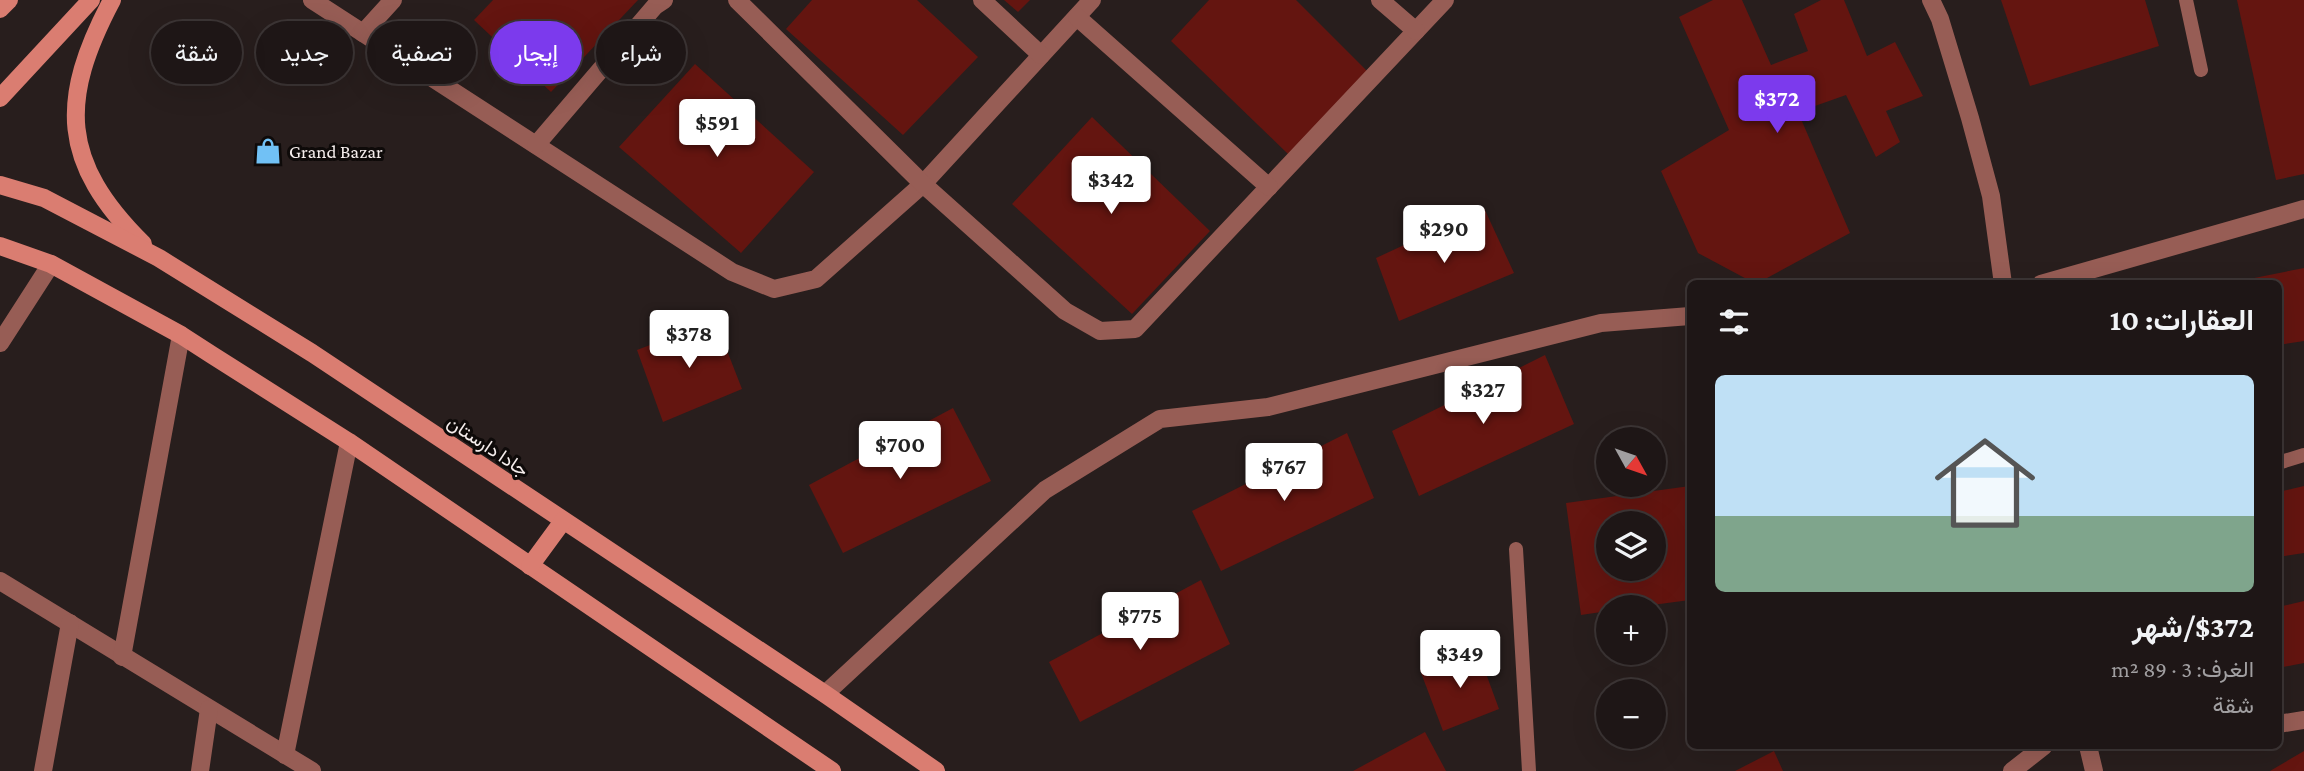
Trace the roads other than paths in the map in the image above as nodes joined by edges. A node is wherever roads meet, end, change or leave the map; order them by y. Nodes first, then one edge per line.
1 (9, 0) edge
2 (91, 0) edge
3 (112, 0) edge
4 (312, 0) edge
5 (393, 0) edge
6 (664, 0) edge
7 (737, 0) edge
8 (982, 0) edge
9 (1092, 0) edge
10 (1380, 0) edge
11 (1445, 0) edge
12 (1931, 0) edge
13 (2186, 0) edge
14 (0, 9) edge
15 (1077, 17) junction
16 (1416, 31) junction
17 (363, 33) junction
18 (1041, 55) junction
19 (2201, 70) dead end
20 (0, 98) edge
21 (536, 145) junction
22 (923, 184) junction
23 (0, 185) edge
24 (1269, 187) junction
25 (2304, 209) edge
26 (0, 246) edge
27 (159, 258) junction
28 (51, 264) junction
29 (2003, 280) edge
30 (2055, 280) edge
31 (1687, 316) edge
32 (181, 335) junction
33 (0, 343) edge
34 (349, 442) junction
35 (2304, 455) edge
36 (2282, 462) edge
37 (564, 521) junction
38 (1516, 549) dead end
39 (530, 566) junction
40 (0, 581) edge
41 (70, 624) junction
42 (122, 657) junction
43 (825, 694) junction
44 (209, 709) junction
45 (2304, 720) edge
46 (2282, 723) edge
47 (2040, 749) edge
48 (2089, 749) edge
49 (285, 755) junction
50 (43, 771) edge
51 (201, 771) edge
52 (312, 771) edge
53 (832, 771) edge
54 (936, 771) edge
55 (1529, 771) edge
56 (2012, 771) edge
57 (2094, 771) edge

1 - 14 main road
2 - 20 main road
3 - 27 main road
4 - 17 street
5 - 17 street
6 - 21 street
7 - 22 street
8 - 18 street
9 - 15 street
10 - 16 street
11 - 16 street
12 - 29 street
13 - 19 lane
15 - 18 street
15 - 24 street
16 - 24 street
17 - 21 street
18 - 22 street
21 - 22 street
22 - 24 street
23 - 27 main road, جادا دارستان
25 - 30 street
26 - 28 main road
27 - 37 main road, جادا دارستان
28 - 32 main road
28 - 33 street
31 - 43 street
32 - 34 main road
32 - 42 street
34 - 39 main road
34 - 49 street
35 - 36 lane
37 - 39 main road
37 - 43 main road, جادا دارستان
38 - 55 lane
39 - 53 main road
40 - 41 street
41 - 42 street
41 - 50 street
42 - 44 street
43 - 54 main road, جادا دارستان
44 - 49 street
44 - 51 street
45 - 46 street
47 - 56 street
48 - 57 street
49 - 52 street

